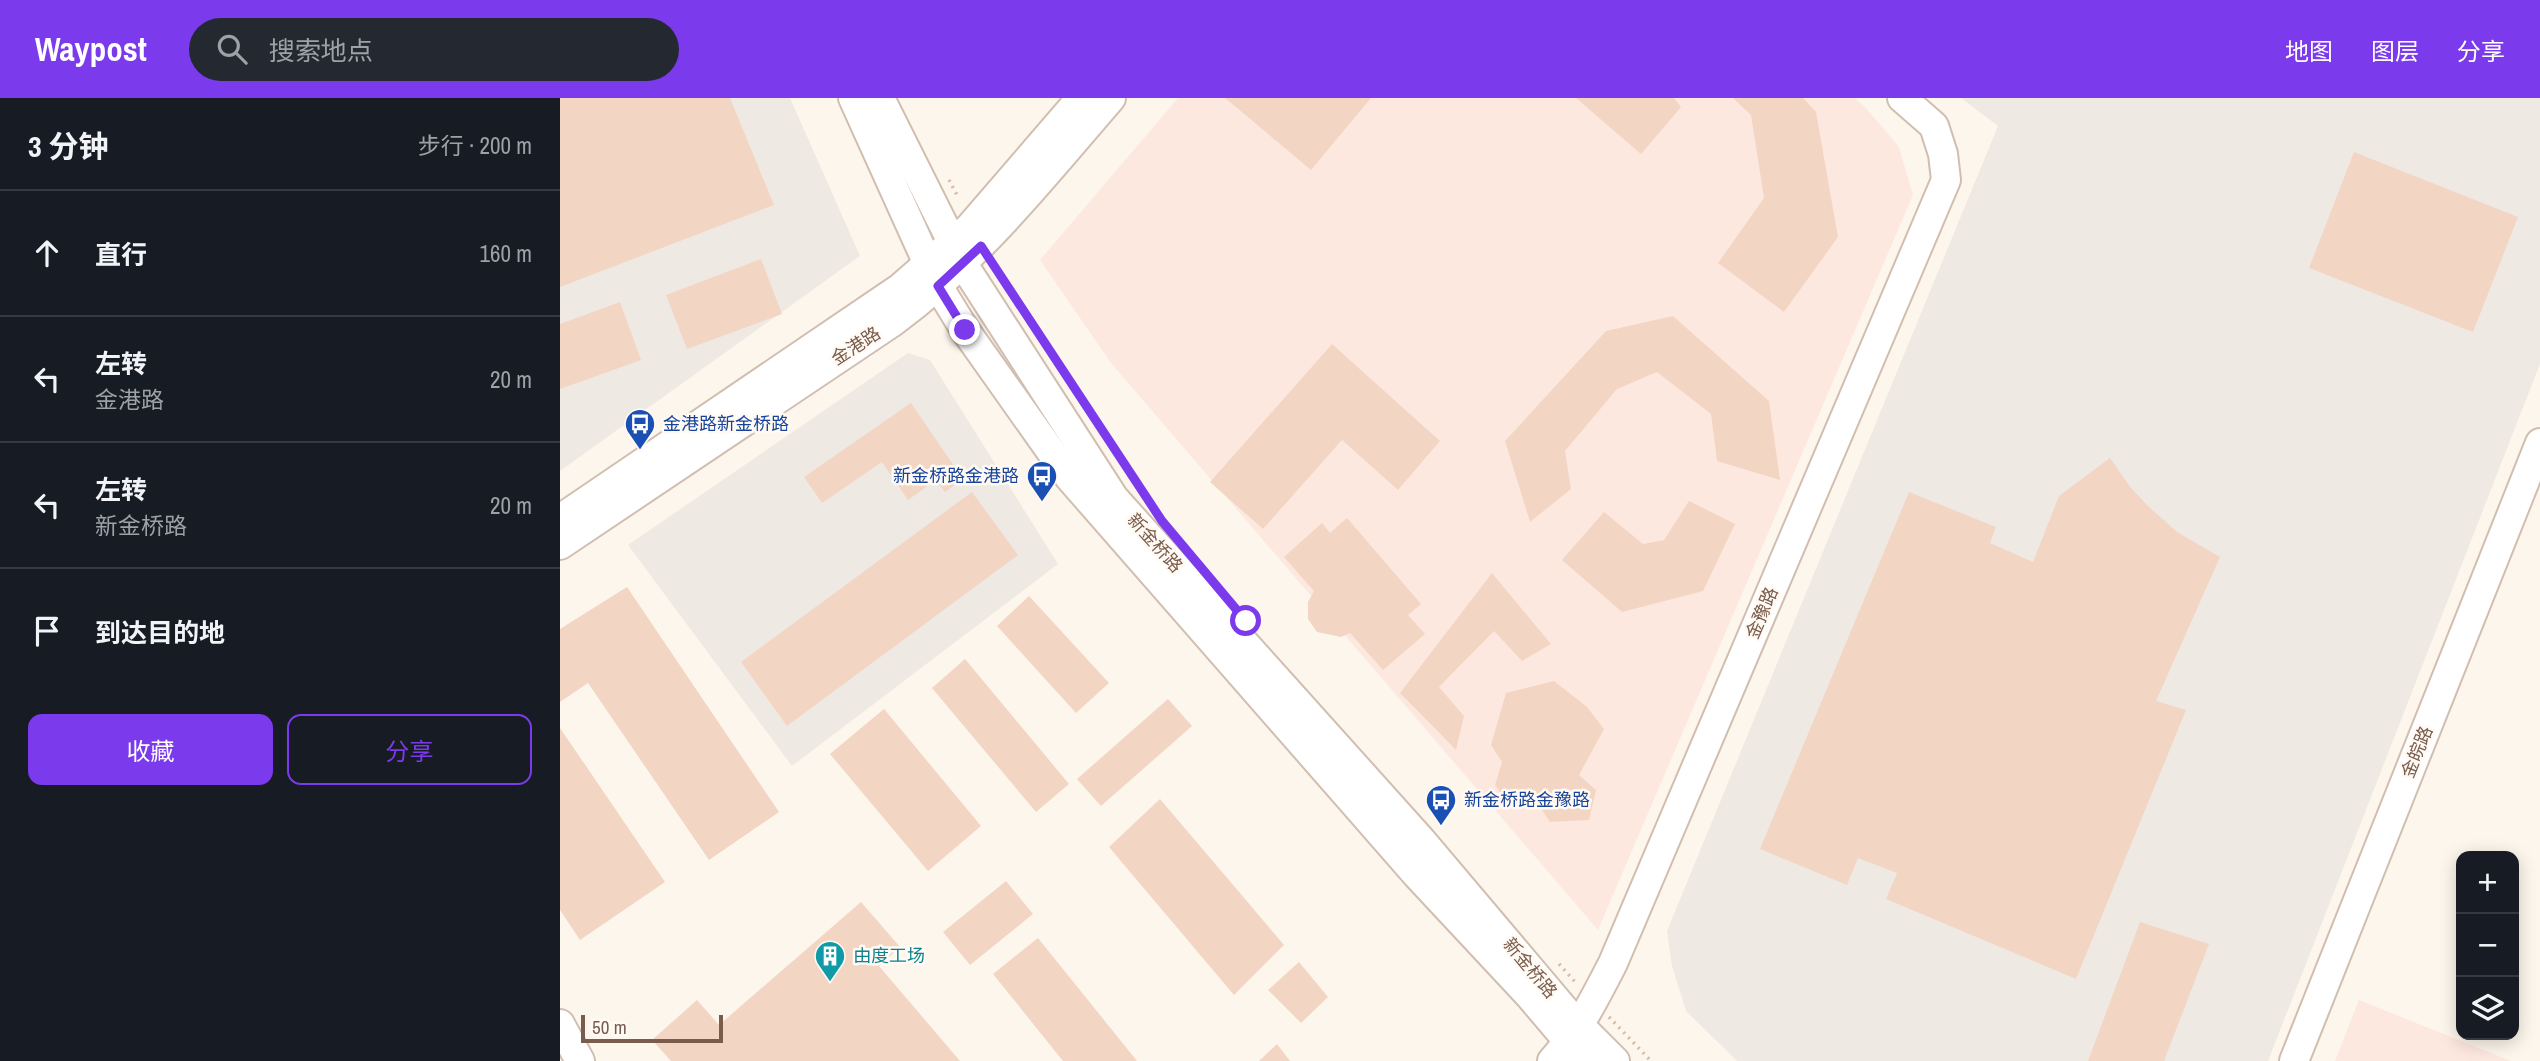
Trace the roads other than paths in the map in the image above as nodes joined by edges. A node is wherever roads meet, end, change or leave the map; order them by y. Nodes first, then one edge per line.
1 (853, 98) edge
2 (880, 98) edge
3 (1081, 98) edge
4 (1111, 98) edge
5 (1902, 98) edge
6 (961, 245) junction
7 (932, 276) junction
8 (2540, 443) edge
9 (560, 519) edge
10 (560, 545) edge
11 (560, 1024) edge
12 (1575, 1038) edge
13 (580, 1061) edge
14 (1615, 1061) edge
15 (2294, 1061) edge

1 - 7 street, 新金桥路
2 - 6 street, 新金桥路
3 - 6 street, 金港路
4 - 6 street, 金港路
5 - 12 street, 金豫路
6 - 7 street, 金港路
6 - 12 street, 新金桥路
7 - 9 street, 金港路
7 - 10 street, 金港路
7 - 12 street, 新金桥路
8 - 15 street, 金皖路
11 - 13 street
12 - 14 street, 新金桥路

